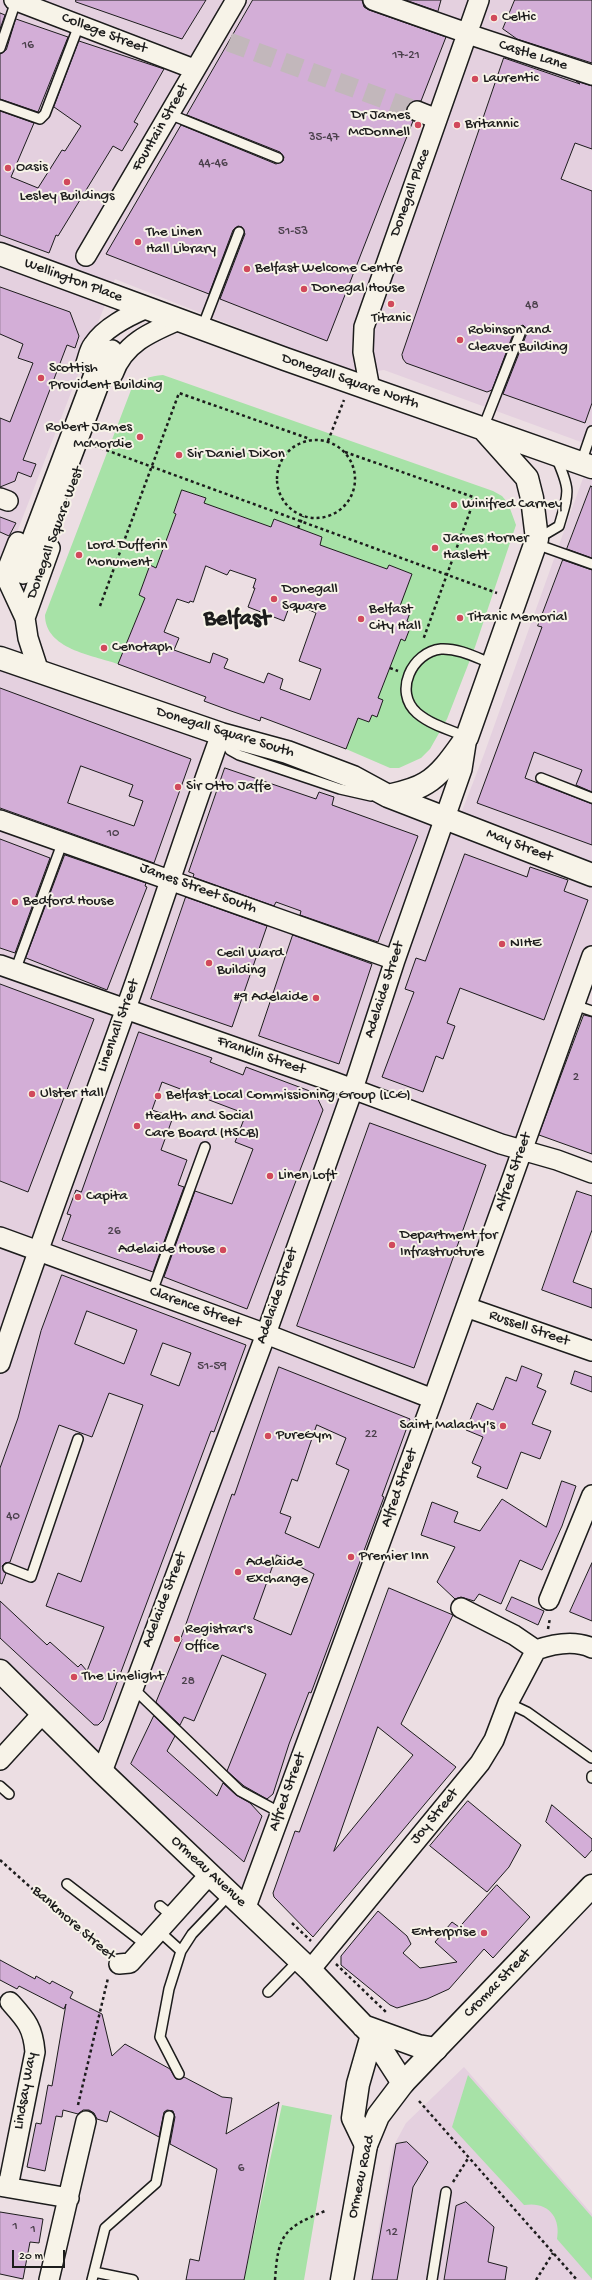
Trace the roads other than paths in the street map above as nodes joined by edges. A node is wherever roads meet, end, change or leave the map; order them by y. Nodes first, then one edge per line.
1 (15, 0) edge
2 (236, 0) edge
3 (373, 0) edge
4 (479, 0) edge
5 (79, 25) junction
6 (0, 48) edge
7 (194, 69) junction
8 (592, 75) edge
9 (0, 105) edge
10 (417, 111) tunnel mouth
11 (169, 114) junction
12 (437, 119) junction
13 (278, 158) dead end
14 (239, 232) dead end
15 (0, 254) edge
16 (86, 256) dead end
17 (147, 308) junction
18 (179, 320) junction
19 (202, 328) junction
20 (521, 331) dead end
21 (360, 385) junction
22 (483, 429) junction
23 (592, 431) edge
24 (554, 454) junction
25 (586, 465) edge
26 (536, 542) junction
27 (592, 564) edge
28 (23, 574) joint
29 (25, 618) junction
30 (0, 658) edge
31 (493, 664) junction
32 (39, 672) junction
33 (221, 734) junction
34 (467, 737) junction
35 (541, 778) dead end
36 (388, 796) junction
37 (592, 798) edge
38 (446, 818) junction
39 (0, 820) edge
40 (63, 841) junction
41 (592, 875) edge
42 (169, 879) junction
43 (592, 956) edge
44 (395, 960) junction
45 (8, 968) edge
46 (574, 1004) junction
47 (126, 1009) junction
48 (592, 1011) edge
49 (353, 1089) junction
50 (205, 1147) dead end
51 (522, 1150) junction
52 (592, 1173) edge
53 (0, 1237) edge
54 (37, 1250) junction
55 (152, 1292) junction
56 (466, 1307) junction
57 (266, 1334) junction
58 (592, 1351) edge
59 (0, 1363) edge
60 (433, 1399) junction
61 (78, 1439) dead end
62 (592, 1495) edge
63 (8, 1568) dead end
64 (549, 1600) dead end
65 (461, 1608) dead end
66 (592, 1648) edge
67 (536, 1650) junction
68 (0, 1671) edge
69 (133, 1688) junction
70 (508, 1703) junction
71 (43, 1713) junction
72 (592, 1758) edge
73 (0, 1760) edge
74 (102, 1772) junction
75 (0, 1786) edge
76 (9, 1794) dead end
77 (281, 1813) junction
78 (210, 1874) junction
79 (67, 1884) dead end
80 (592, 1886) edge
81 (238, 1900) junction
82 (159, 1931) junction
83 (146, 1945) junction
84 (182, 1952) junction
85 (119, 1964) road end
86 (305, 1964) junction
87 (268, 1992) dead end
88 (10, 2002) dead end
89 (368, 2030) junction
90 (436, 2049) junction
91 (179, 2074) dead end
92 (403, 2083) junction
93 (82, 2114) road end
94 (169, 2116) dead end
95 (366, 2145) junction
96 (4, 2186) edge
97 (446, 2192) road end
98 (69, 2198) junction
99 (93, 2276) edge
100 (49, 2280) edge
101 (134, 2280) edge
102 (342, 2280) edge
103 (432, 2280) edge

1 - 5 street, College Street
1 - 6 lane
2 - 7 street, Fountain Street
3 - 8 street, Castle Lane
4 - 12 street, Donegall Place
5 - 7 street, College Street
5 - 9 lane
7 - 11 street, Fountain Street
10 - 12 street
11 - 13 lane
11 - 16 street, Fountain Street
12 - 21 street, Donegall Place
14 - 19 lane
15 - 17 main road, Wellington Place
17 - 18 main road, Donegall Square North
17 - 29 street, Donegall Square West
18 - 19 main road, Donegall Square North
18 - 29 street, Donegall Square West
19 - 21 main road, Donegall Square North
20 - 22 lane
21 - 22 main road, Donegall Square North
22 - 24 main road, Donegall Square North
22 - 26 main road
23 - 25 lane
24 - 25 main road, Donegall Square North
24 - 26 lane
26 - 27 lane
26 - 31 main road
28 - 28 street
29 - 32 street, Donegall Square West
30 - 32 main road, Donegall Square South
31 - 34 main road
31 - 34 lane
32 - 33 main road, Donegall Square South
33 - 36 main road, Donegall Square South
33 - 42 street, Linenhall Street
34 - 36 main road
34 - 38 street, Adelaide Street
35 - 37 lane
36 - 38 main road, Donegall Square South
38 - 41 main road, May Street
38 - 44 street, Adelaide Street
39 - 40 street, James Street South
40 - 42 street, James Street South
40 - 45 lane
42 - 44 street, James Street South
42 - 47 street, Linenhall Street
43 - 46 street, Alfred Street
44 - 49 street, Adelaide Street
45 - 47 street, Franklin Street
46 - 48 lane
46 - 51 street, Alfred Street
47 - 49 street, Franklin Street
47 - 54 street, Linenhall Street
49 - 51 street, Franklin Street
49 - 57 street, Adelaide Street
50 - 55 lane
51 - 52 street, Franklin Street
51 - 56 street, Alfred Street
53 - 54 street, Clarence Street
54 - 55 street, Clarence Street
54 - 59 street, Linenhall Street
55 - 57 street, Clarence Street
56 - 58 street, Russell Street
56 - 60 street, Alfred Street
57 - 60 street, Clarence Street
57 - 69 street, Adelaide Street
60 - 77 street, Alfred Street
61 - 63 lane
62 - 64 street
65 - 67 street
66 - 67 street
67 - 70 street, Joy Street
68 - 71 main road, Ormeau Avenue
69 - 74 street, Adelaide Street
69 - 77 lane
70 - 72 lane
70 - 86 street, Joy Street
71 - 73 street
71 - 74 main road, Ormeau Avenue
74 - 78 main road, Ormeau Avenue
75 - 76 lane
77 - 81 street, Alfred Street
78 - 81 main road, Ormeau Avenue
78 - 82 street, Bankmore Street
79 - 83 lane
80 - 90 main road, Cromac Street
81 - 84 lane
81 - 86 main road, Ormeau Avenue
82 - 83 street, Bankmore Street
82 - 84 lane
83 - 85 street, Bankmore Street
84 - 91 lane
86 - 87 lane
86 - 89 main road, Ormeau Avenue
88 - 96 street, Lindsay Way
89 - 90 main road
89 - 92 main road, Ormeau Avenue
89 - 95 main road
90 - 92 main road, Cromac Street
92 - 95 main road, Ormeau Road
93 - 98 street
94 - 99 lane
95 - 102 main road, Ormeau Road
96 - 98 street
97 - 103 lane
98 - 100 street
99 - 101 lane

